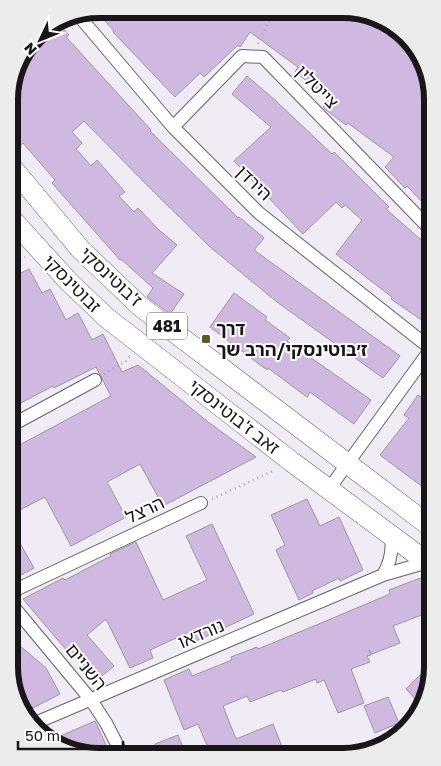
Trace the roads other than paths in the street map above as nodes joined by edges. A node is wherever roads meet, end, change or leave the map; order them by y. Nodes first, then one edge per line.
1 (82, 19) edge
2 (173, 126) junction
3 (18, 175) edge
4 (424, 223) edge
5 (18, 226) edge
6 (424, 344) edge
7 (139, 345) joint
8 (424, 358) edge
9 (95, 380) road end
10 (18, 422) edge
11 (347, 463) junction
12 (329, 489) junction
13 (202, 503) road end
14 (423, 521) edge
15 (391, 535) junction
16 (423, 559) edge
17 (423, 566) edge
18 (383, 575) junction
19 (18, 589) edge
20 (18, 612) edge
21 (91, 700) junction
22 (38, 722) edge
23 (119, 748) edge

1 - 2 street, הירדן
2 - 4 street, צייטלין
2 - 6 street, הירדן
3 - 11 main road, ז'בוטינסקי / 481
5 - 7 main road, זבוטינסקי / 481
7 - 12 main road, זאב ז'בוטינסקי / 481
8 - 11 street
9 - 10 street
11 - 12 street
11 - 14 main road, 481
12 - 15 main road, 481
13 - 19 street, הרצל
15 - 16 main road, 481
15 - 18 street
17 - 18 street, נורדאו
18 - 21 street, נורדאו
20 - 21 street, השניים
21 - 22 street, נורדאו
21 - 23 street, השניים

